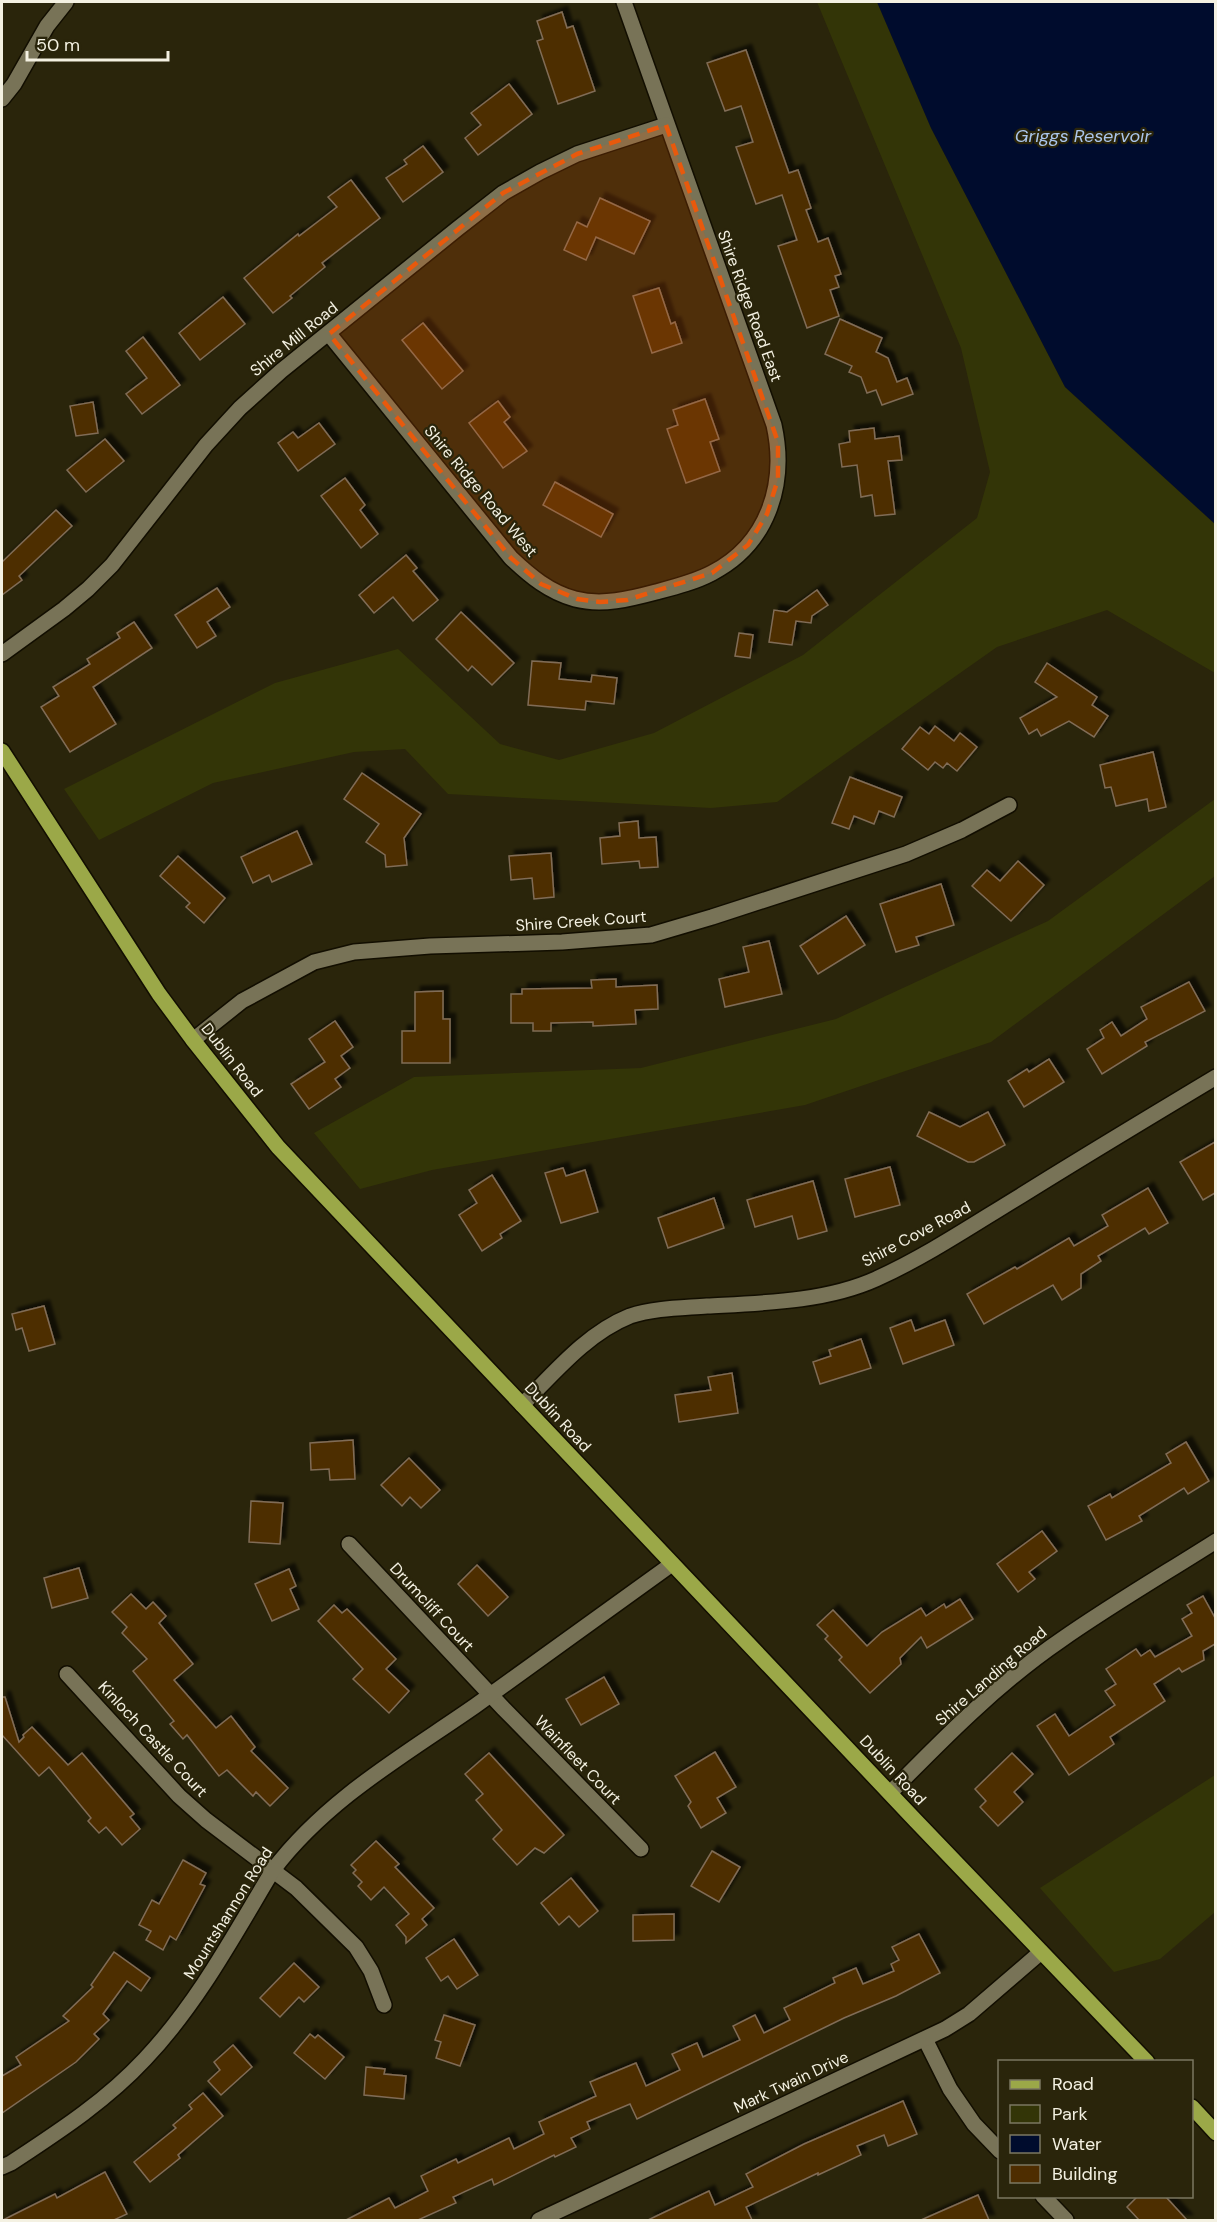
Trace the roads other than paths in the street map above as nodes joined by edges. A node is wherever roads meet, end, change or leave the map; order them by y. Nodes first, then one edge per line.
1 (66, 2) edge
2 (624, 2) edge
3 (2, 99) edge
4 (666, 125) junction
5 (329, 334) junction
6 (679, 586) joint
7 (2, 654) edge
8 (2, 751) edge
9 (1009, 805) dead end
10 (193, 1040) junction
11 (1215, 1077) edge
12 (522, 1405) junction
13 (1215, 1541) edge
14 (349, 1544) dead end
15 (672, 1564) junction
16 (67, 1674) dead end
17 (490, 1695) junction
18 (890, 1793) junction
19 (641, 1850) dead end
20 (273, 1870) junction
21 (1041, 1952) junction
22 (384, 2005) dead end
23 (925, 2039) junction
24 (1146, 2060) edge
25 (1193, 2110) edge
26 (1215, 2133) edge
27 (998, 2150) edge
28 (2, 2167) edge
29 (1045, 2198) edge
30 (540, 2220) edge
31 (1066, 2220) edge

1 - 3 street
2 - 4 street, Shire Ridge Road East
4 - 5 street, Shire Mill Road
4 - 6 street, Shire Ridge Road East
5 - 6 street, Shire Ridge Road West
5 - 7 street, Shire Mill Road
8 - 10 main road, Dublin Road
9 - 10 street, Shire Creek Court
10 - 12 main road, Dublin Road
11 - 12 street, Shire Cove Road
12 - 15 main road, Dublin Road
13 - 18 street, Shire Landing Road
14 - 17 street, Drumcliff Court
15 - 17 street, Mountshannon Road
15 - 18 main road, Dublin Road
16 - 20 street, Kinloch Castle Court
17 - 19 street, Wainfleet Court
17 - 20 street, Mountshannon Road
18 - 21 main road, Dublin Road
20 - 22 street, Kinloch Castle Court
20 - 28 street, Mountshannon Road
21 - 23 street, Mark Twain Drive
21 - 24 main road, Dublin Road
23 - 27 street
23 - 30 street, Mark Twain Drive
25 - 26 main road
29 - 31 street

